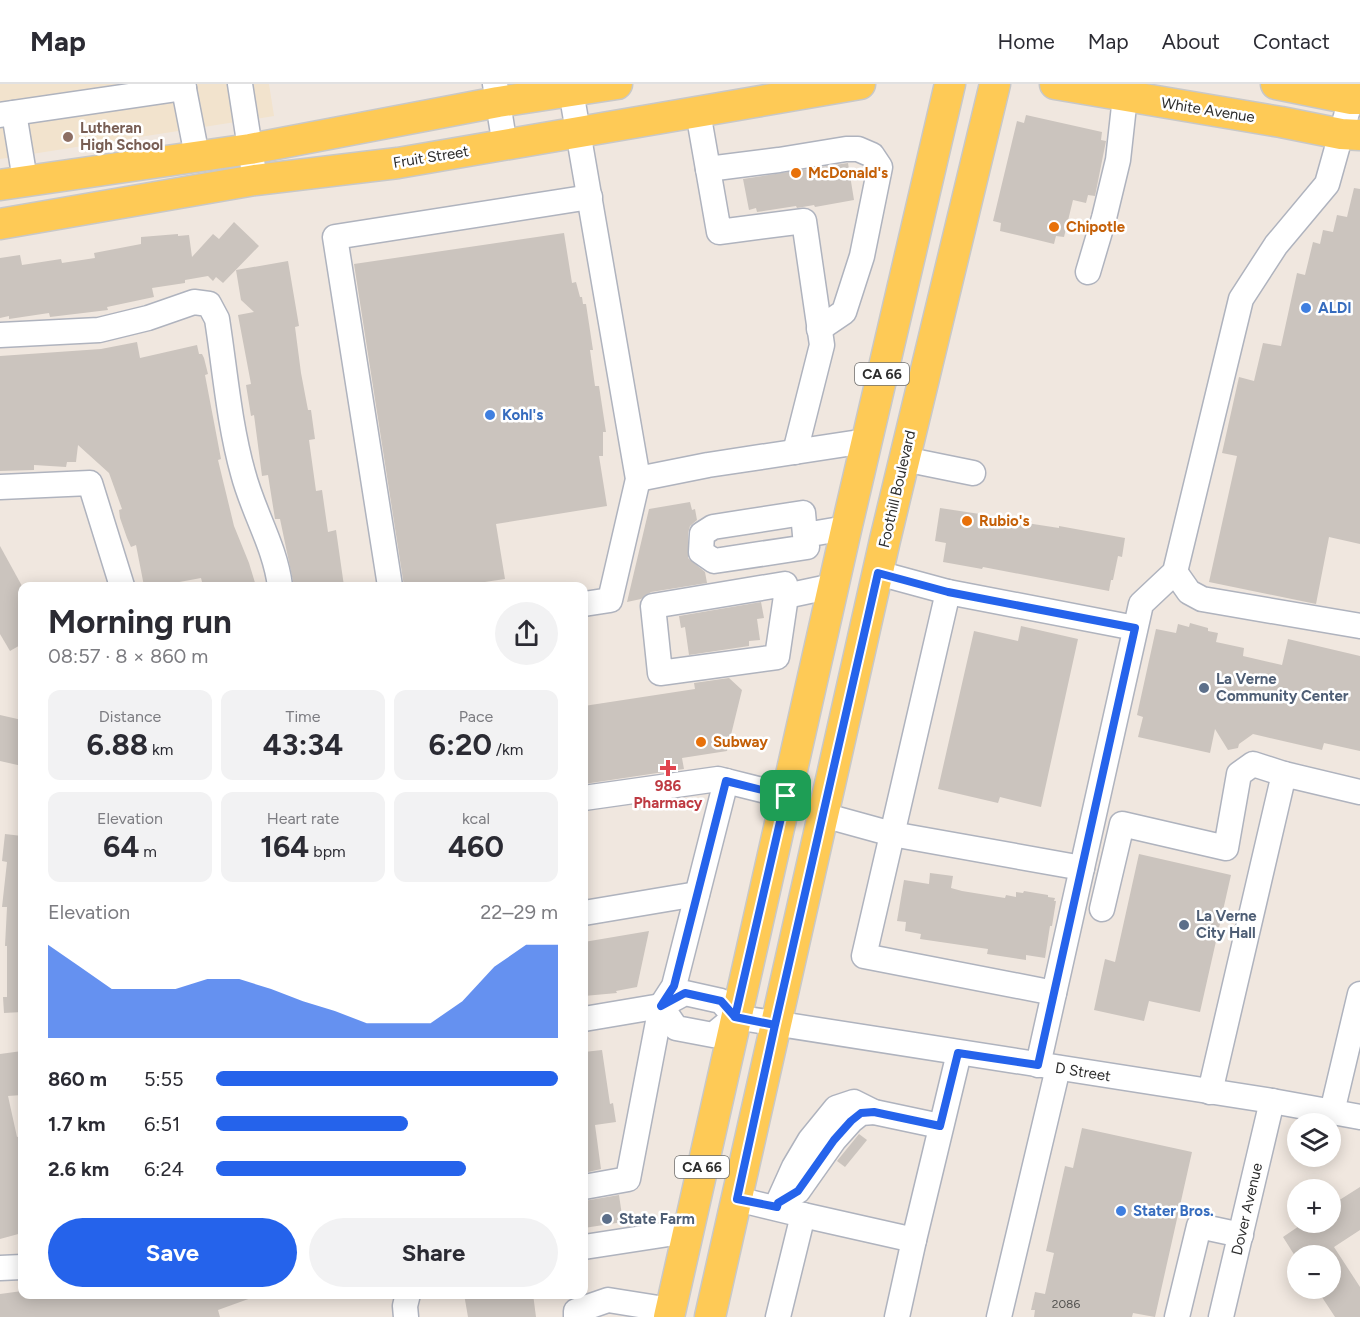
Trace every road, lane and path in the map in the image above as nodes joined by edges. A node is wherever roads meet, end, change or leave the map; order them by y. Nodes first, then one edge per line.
1 (240, 84) edge
2 (617, 84) edge
3 (860, 84) edge
4 (950, 84) edge
5 (995, 84) edge
6 (1055, 84) edge
7 (1276, 84) edge
8 (183, 86) edge
9 (571, 91) junction
10 (496, 93) edge
11 (1355, 94) edge
12 (1125, 97) junction
13 (698, 112) junction
14 (7, 114) edge
15 (580, 133) junction
16 (1351, 135) edge
17 (505, 146) junction
18 (250, 149) junction
19 (197, 156) junction
20 (708, 169) junction
21 (255, 180) junction
22 (13, 182) edge
23 (590, 197) junction
24 (0, 224) edge
25 (1088, 272) dead end
26 (819, 329) junction
27 (0, 335) edge
28 (866, 441) junction
29 (795, 452) junction
30 (904, 459) junction
31 (973, 473) dead end
32 (638, 479) junction
33 (0, 487) edge
34 (846, 528) junction
35 (805, 535) dead end
36 (1175, 572) junction
37 (878, 573) junction
38 (121, 582) edge
39 (279, 582) edge
40 (389, 582) edge
41 (833, 586) junction
42 (948, 592) junction
43 (786, 596) junction
44 (588, 603) edge
45 (1360, 626) edge
46 (1135, 628) junction
47 (1284, 774) junction
48 (726, 781) junction
49 (1360, 792) edge
50 (786, 796) junction
51 (588, 797) edge
52 (823, 815) junction
53 (892, 834) junction
54 (1082, 868) junction
55 (697, 894) junction
56 (1102, 909) dead end
57 (588, 912) edge
58 (1054, 993) junction
59 (1360, 994) edge
60 (661, 1006) junction
61 (735, 1017) junction
62 (588, 1018) edge
63 (775, 1025) junction
64 (958, 1053) junction
65 (1048, 1067) junction
66 (1210, 1092) junction
67 (1272, 1101) junction
68 (1332, 1112) junction
69 (1360, 1117) edge
70 (940, 1126) junction
71 (588, 1185) edge
72 (737, 1199) junction
73 (777, 1205) junction
74 (803, 1215) junction
75 (688, 1231) junction
76 (1241, 1235) junction
77 (914, 1240) junction
78 (588, 1246) edge
79 (18, 1267) edge
80 (0, 1268) edge
81 (407, 1299) edge
82 (670, 1314) edge
83 (406, 1317) edge
84 (576, 1317) edge
85 (710, 1317) edge
86 (778, 1317) edge
87 (897, 1317) edge
88 (999, 1317) edge
89 (1177, 1317) edge
90 (1221, 1317) edge

1 - 18 street
2 - 9 main road
3 - 13 main road, Fruit Street
4 - 28 main road, CA 66
5 - 30 main road, Foothill Boulevard / CA 66
6 - 12 main road, White Avenue
7 - 11 main road
8 - 14 street
8 - 19 street
9 - 10 main road
9 - 15 street
10 - 17 street
10 - 18 main road
11 - 16 street
12 - 16 main road, White Avenue
12 - 25 street
13 - 15 main road, Fruit Street
13 - 20 street
14 - 22 street
15 - 17 main road, Fruit Street
15 - 23 street
16 - 36 street
17 - 21 main road, Fruit Street
18 - 19 main road
18 - 21 street
19 - 22 main road
20 - 26 street
20 - 26 street
21 - 24 main road, Fruit Street
23 - 32 street
23 - 40 street
26 - 29 street
27 - 39 street
28 - 29 street
28 - 34 main road, CA 66
29 - 32 street
30 - 31 street
30 - 37 main road, Foothill Boulevard / CA 66
32 - 44 street
33 - 38 street
34 - 35 street
34 - 41 main road, CA 66
36 - 45 street
36 - 46 street
37 - 42 street
37 - 52 main road, Foothill Boulevard / CA 66
41 - 43 street
41 - 50 main road, CA 66
42 - 46 street
42 - 53 street
43 - 43 street
46 - 54 street
47 - 49 street
47 - 56 street
47 - 66 street
48 - 50 street
48 - 51 street
48 - 55 street
50 - 61 main road, CA 66
52 - 53 street
52 - 63 main road, Foothill Boulevard / CA 66
53 - 54 street
53 - 58 street
54 - 58 street
55 - 57 street
55 - 60 street
58 - 65 street
59 - 68 street
60 - 61 street
60 - 61 street
60 - 62 street
60 - 71 street
61 - 63 street, D Street
61 - 75 main road, CA 66
63 - 64 street, D Street
63 - 72 main road, Foothill Boulevard / CA 66
64 - 65 street, D Street
64 - 70 street
65 - 66 street, D Street
65 - 88 street
66 - 67 street, D Street
67 - 68 street, D Street
67 - 76 street, Dover Avenue
68 - 69 street, D Street
70 - 73 street
70 - 77 street
72 - 73 street
72 - 85 main road, Foothill Boulevard / CA 66
73 - 74 street
74 - 77 street
74 - 86 street
75 - 78 street
75 - 82 main road, CA 66
76 - 89 street
76 - 90 street, Dover Avenue
77 - 87 street
79 - 80 street
81 - 83 street
82 - 84 street

